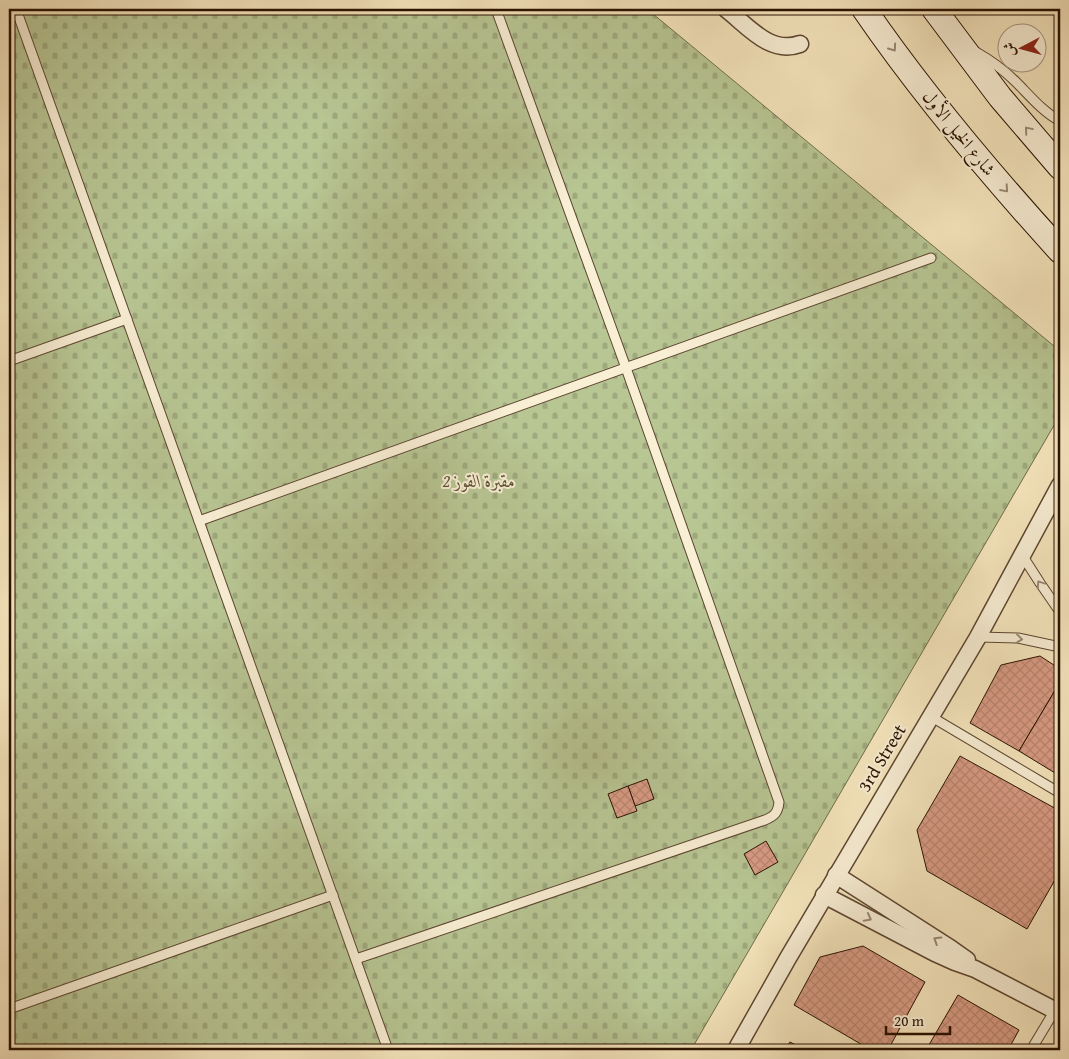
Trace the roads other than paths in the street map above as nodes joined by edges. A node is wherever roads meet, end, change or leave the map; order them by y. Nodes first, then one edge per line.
1 (16, 9) edge
2 (496, 9) edge
3 (726, 9) edge
4 (864, 9) edge
5 (934, 9) edge
6 (958, 41) junction
7 (800, 44) dead end
8 (1060, 121) edge
9 (1060, 167) edge
10 (1060, 251) edge
11 (930, 258) dead end
12 (127, 319) junction
13 (9, 362) edge
14 (626, 368) junction
15 (1060, 485) edge
16 (199, 522) junction
17 (1022, 555) junction
18 (1060, 612) edge
19 (978, 637) junction
20 (1060, 647) edge
21 (930, 716) junction
22 (1060, 793) edge
23 (836, 875) junction
24 (332, 894) junction
25 (824, 895) junction
26 (356, 960) junction
27 (975, 969) junction
28 (9, 1009) edge
29 (1057, 1011) edge
30 (388, 1050) edge
31 (736, 1050) edge
32 (1031, 1050) edge

1 - 12 lane
2 - 14 lane
3 - 7 street
4 -> 10 main road, شارع الخيل الأول
5 - 6 main road
6 - 8 lane
9 -> 6 main road
11 - 14 lane
12 - 13 lane
12 - 16 lane
14 - 16 lane
14 - 26 lane
15 - 17 street, 3rd Street
16 - 24 lane
18 -> 17 lane
17 - 19 street, 3rd Street
19 -> 20 lane
19 - 21 street, 3rd Street
21 - 22 lane
21 - 23 street, 3rd Street
23 - 25 street, 3rd Street
27 -> 23 street
24 - 26 lane
24 - 28 lane
25 -> 27 street
25 - 31 street, 3rd Street
26 - 30 lane
27 - 29 street
29 - 32 lane

